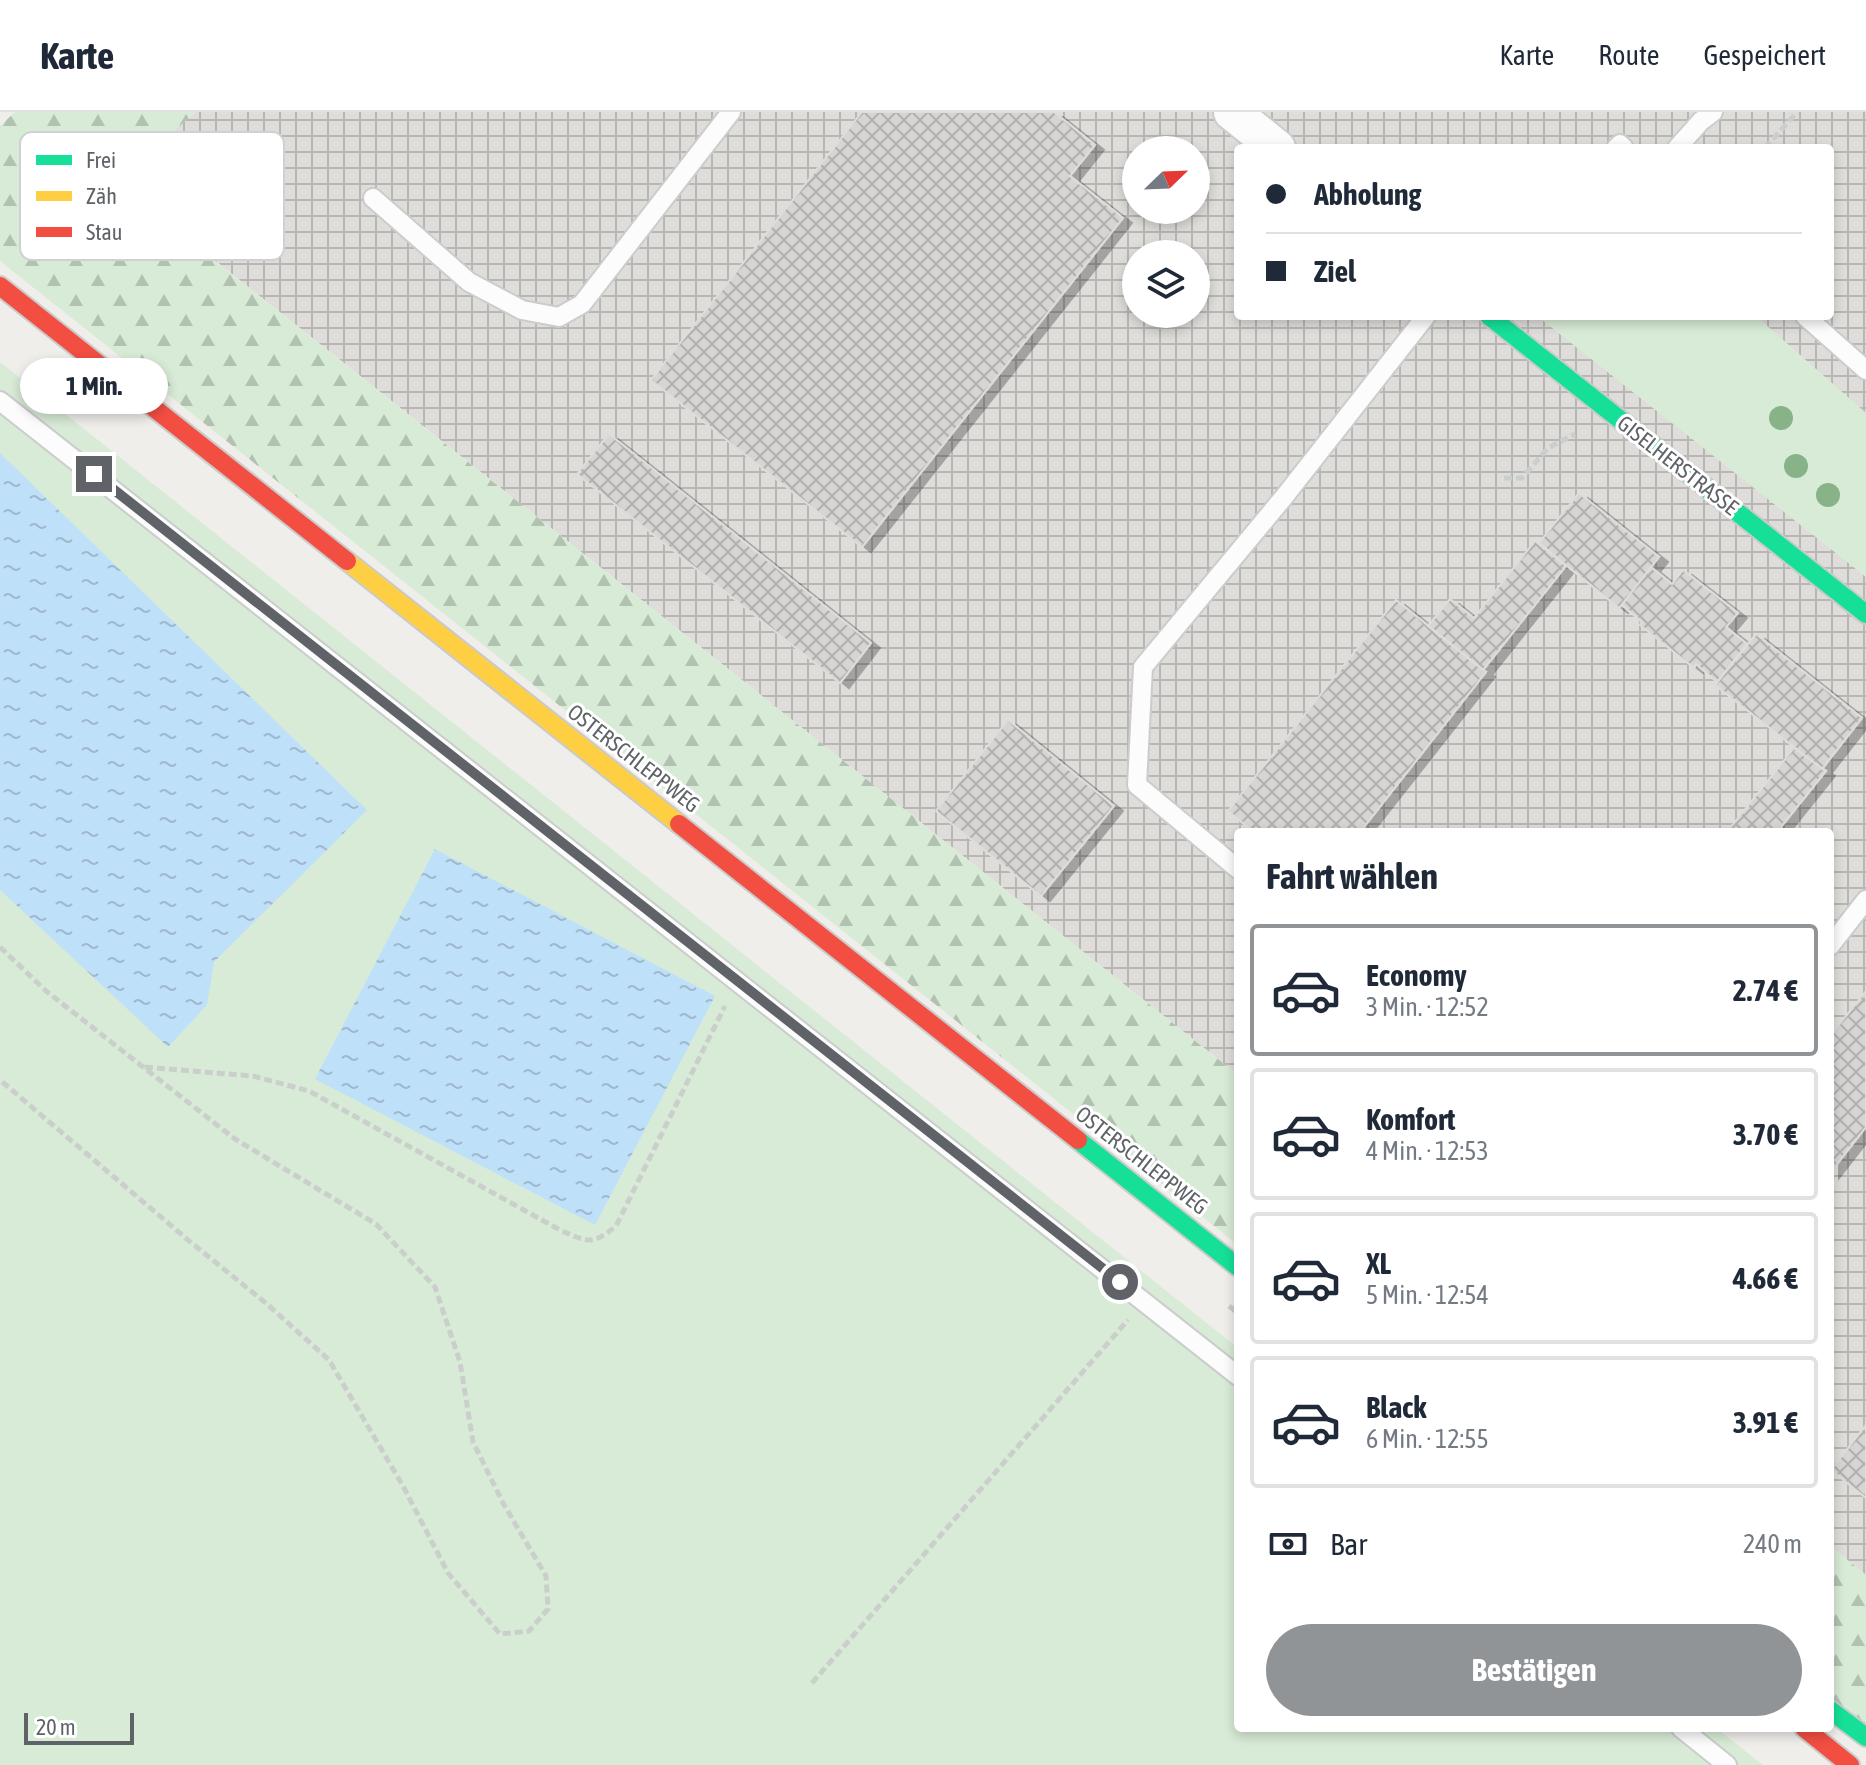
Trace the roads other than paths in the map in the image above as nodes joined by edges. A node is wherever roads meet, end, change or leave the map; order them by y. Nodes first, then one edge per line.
1 (731, 112) edge
2 (1232, 112) edge
3 (1713, 112) edge
4 (1272, 144) edge
5 (1681, 144) edge
6 (373, 198) dead end
7 (0, 286) edge
8 (1423, 320) edge
9 (1494, 320) edge
10 (1810, 320) edge
11 (1866, 370) edge
12 (0, 401) edge
13 (1866, 614) edge
14 (1234, 866) edge
15 (1866, 900) edge
16 (1834, 941) edge
17 (1234, 1264) edge
18 (1234, 1373) edge
19 (1834, 1713) edge
20 (1686, 1732) edge
21 (1809, 1732) edge
22 (1866, 1737) edge
23 (1727, 1765) edge
24 (1850, 1765) edge

1 - 6 lane
2 - 4 street
3 - 5 lane
7 - 17 street, OSTERSCHLEPPWEG
8 - 14 lane
9 - 13 street, GISELHERSTRASSE
10 - 11 lane
12 - 18 lane
15 - 16 lane
19 - 22 street
20 - 23 lane
21 - 24 street

